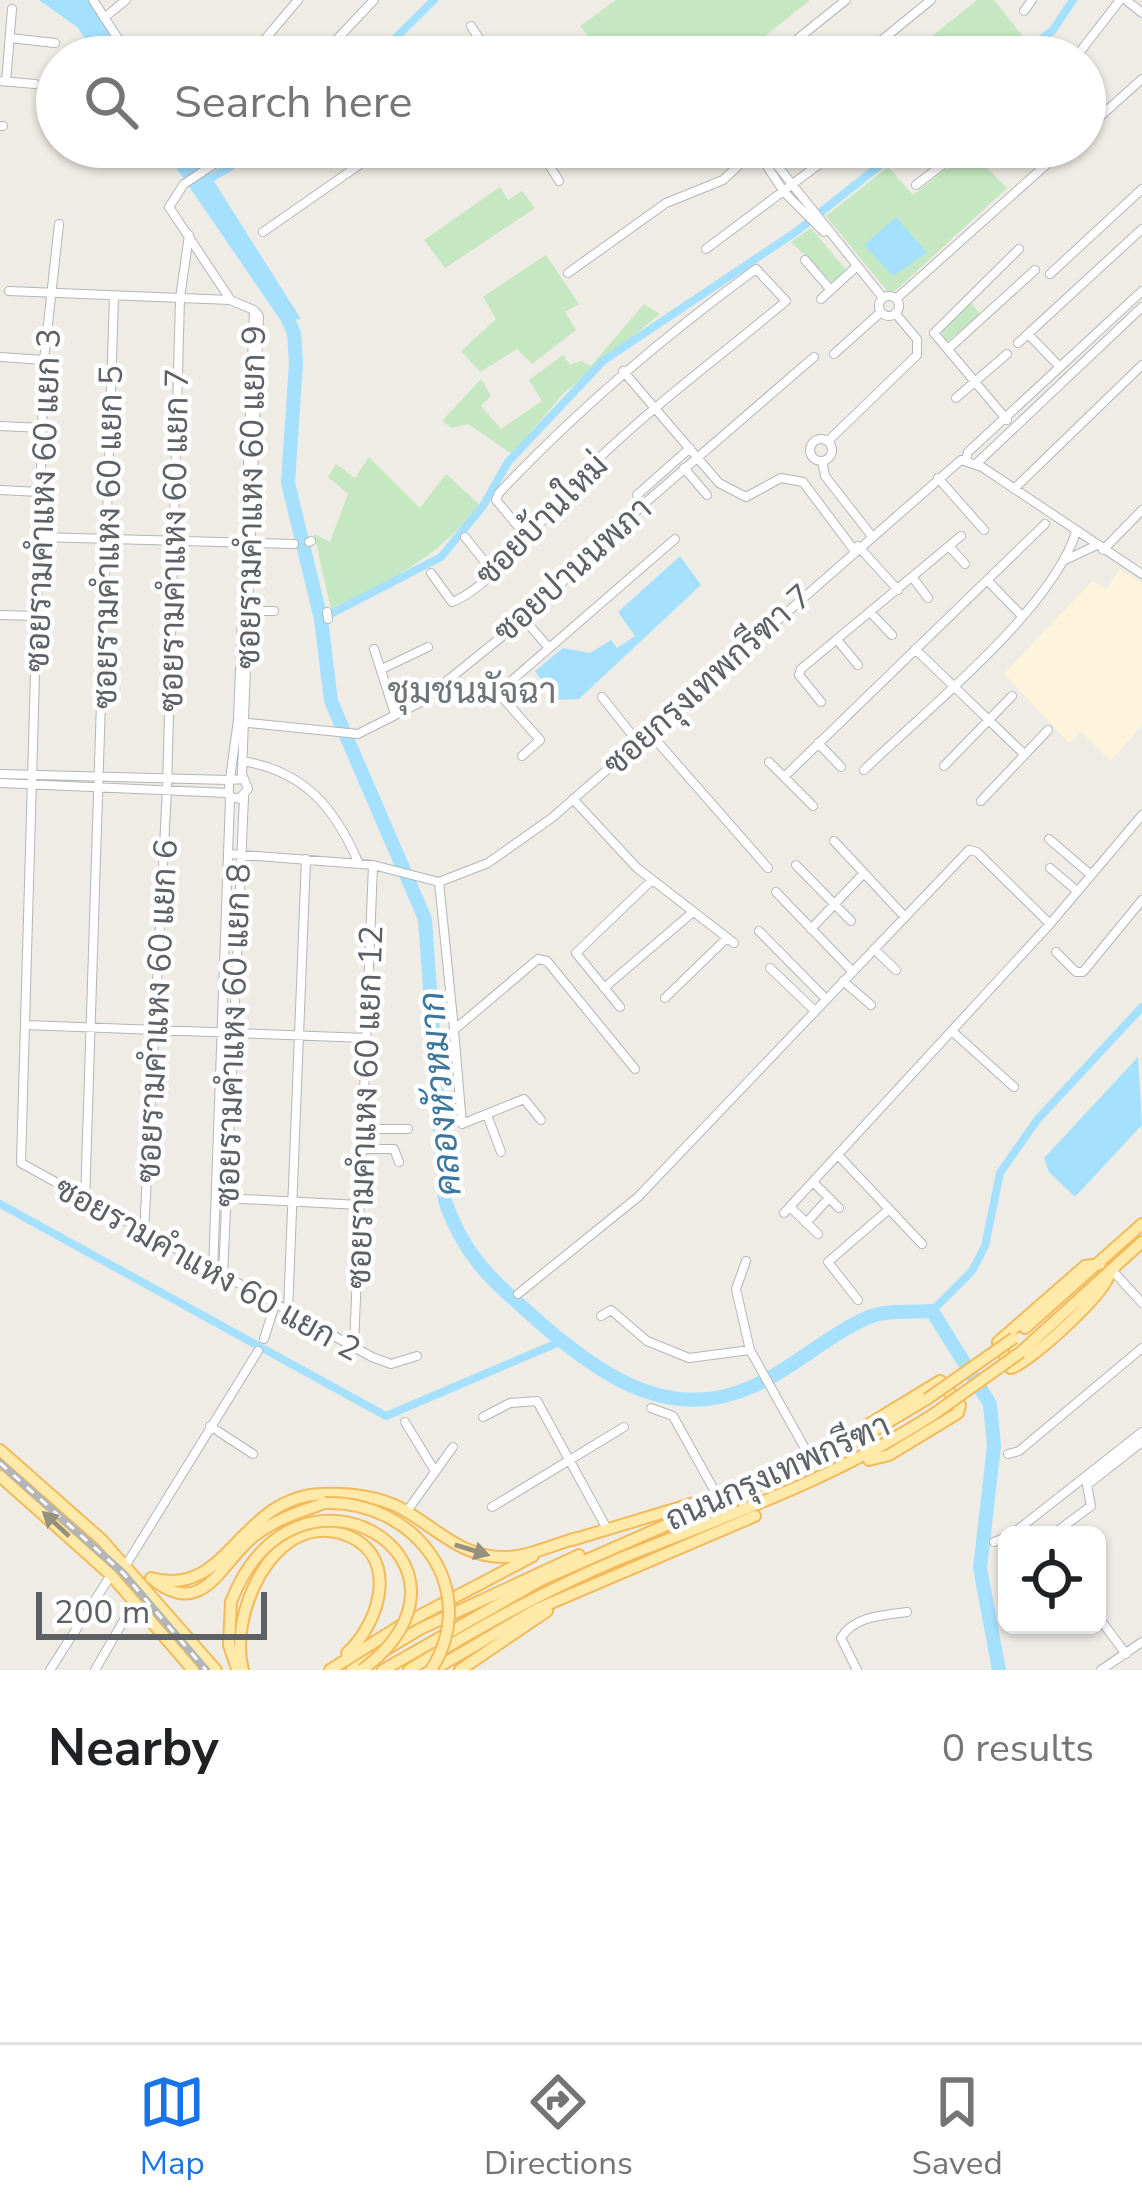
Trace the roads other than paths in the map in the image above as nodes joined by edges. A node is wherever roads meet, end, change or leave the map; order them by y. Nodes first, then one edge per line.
1 (93, 0) edge
2 (126, 0) edge
3 (298, 0) edge
4 (374, 0) edge
5 (846, 0) edge
6 (931, 0) edge
7 (1032, 0) edge
8 (1124, 0) edge
9 (12, 9) dead end
10 (1024, 11) dead end
11 (1142, 13) edge
12 (104, 18) junction
13 (471, 26) dead end
14 (116, 36) edge
15 (268, 36) edge
16 (340, 36) edge
17 (477, 36) edge
18 (801, 36) edge
19 (887, 36) edge
20 (1094, 36) edge
21 (10, 38) junction
22 (36, 41) edge
23 (1142, 79) edge
24 (3, 81) edge
25 (35, 84) dead end
26 (1106, 111) edge
27 (207, 168) edge
28 (353, 168) edge
29 (551, 168) edge
30 (737, 168) edge
31 (773, 168) edge
32 (815, 168) edge
33 (938, 168) edge
34 (1042, 168) edge
35 (559, 181) dead end
36 (916, 185) dead end
37 (788, 189) junction
38 (1142, 189) edge
39 (58, 224) dead end
40 (1142, 229) edge
41 (262, 232) dead end
42 (189, 236) junction
43 (706, 249) dead end
44 (1019, 249) dead end
45 (805, 260) dead end
46 (856, 267) junction
47 (1035, 270) dead end
48 (568, 274) dead end
49 (1051, 274) dead end
50 (830, 290) junction
51 (9, 291) dead end
52 (1142, 291) edge
53 (51, 296) junction
54 (114, 296) junction
55 (180, 298) junction
56 (821, 298) dead end
57 (883, 298) junction
58 (896, 299) junction
59 (230, 300) junction
60 (1142, 308) edge
61 (881, 312) junction
62 (896, 313) junction
63 (1028, 334) junction
64 (1018, 343) dead end
65 (948, 349) junction
66 (834, 354) dead end
67 (1007, 354) dead end
68 (0, 357) edge
69 (814, 357) dead end
70 (44, 360) junction
71 (1142, 365) edge
72 (1059, 366) junction
73 (623, 371) junction
74 (974, 380) junction
75 (956, 398) dead end
76 (656, 410) junction
77 (1006, 420) junction
78 (0, 426) edge
79 (43, 428) junction
80 (828, 441) junction
81 (693, 453) junction
82 (971, 462) junction
83 (823, 465) junction
84 (684, 468) junction
85 (938, 478) junction
86 (1014, 489) junction
87 (0, 490) edge
88 (40, 492) junction
89 (637, 495) dead end
90 (707, 495) dead end
91 (1142, 511) edge
92 (1045, 524) dead end
93 (984, 530) dead end
94 (1076, 532) junction
95 (872, 535) junction
96 (526, 536) junction
97 (961, 536) dead end
98 (39, 537) junction
99 (465, 537) dead end
100 (675, 539) dead end
101 (107, 540) junction
102 (173, 543) junction
103 (294, 544) dead end
104 (249, 546) junction
105 (949, 546) junction
106 (856, 548) junction
107 (1100, 548) junction
108 (1064, 561) junction
109 (964, 564) dead end
110 (492, 571) junction
111 (1141, 571) edge
112 (431, 573) dead end
113 (913, 578) junction
114 (987, 580) junction
115 (898, 590) junction
116 (928, 598) dead end
117 (251, 611) junction
118 (274, 611) dead end
119 (872, 613) junction
120 (0, 615) edge
121 (36, 616) junction
122 (1022, 616) junction
123 (524, 619) junction
124 (892, 635) dead end
125 (838, 641) junction
126 (428, 647) dead end
127 (374, 649) dead end
128 (549, 649) junction
129 (915, 649) junction
130 (858, 664) dead end
131 (384, 668) junction
132 (952, 685) junction
133 (1012, 696) dead end
134 (602, 697) dead end
135 (821, 702) dead end
136 (395, 714) junction
137 (988, 720) junction
138 (242, 722) junction
139 (1048, 730) dead end
140 (648, 731) junction
141 (637, 741) junction
142 (818, 743) junction
143 (1024, 754) junction
144 (521, 756) dead end
145 (242, 760) junction
146 (769, 762) dead end
147 (944, 766) dead end
148 (842, 767) dead end
149 (864, 770) dead end
150 (784, 777) junction
151 (0, 778) edge
152 (244, 779) junction
153 (33, 780) junction
154 (230, 780) junction
155 (100, 783) junction
156 (167, 786) junction
157 (228, 794) junction
158 (245, 796) junction
159 (573, 799) junction
160 (981, 801) dead end
161 (813, 806) dead end
162 (1142, 814) edge
163 (1049, 839) dead end
164 (834, 842) dead end
165 (234, 854) junction
166 (305, 859) junction
167 (358, 864) junction
168 (796, 865) dead end
169 (377, 867) junction
170 (768, 868) dead end
171 (1050, 868) dead end
172 (864, 873) junction
173 (1090, 875) junction
174 (652, 880) junction
175 (439, 882) junction
176 (1077, 891) junction
177 (776, 892) dead end
178 (1142, 900) edge
179 (835, 904) junction
180 (694, 912) junction
181 (905, 916) junction
182 (851, 920) dead end
183 (1050, 924) junction
184 (811, 928) junction
185 (759, 931) dead end
186 (874, 949) junction
187 (1056, 952) dead end
188 (770, 968) dead end
189 (896, 970) dead end
190 (853, 971) junction
191 (843, 981) junction
192 (604, 988) junction
193 (665, 998) dead end
194 (826, 999) junction
195 (871, 1005) dead end
196 (620, 1007) dead end
197 (814, 1011) junction
198 (25, 1024) junction
199 (92, 1027) junction
200 (158, 1030) junction
201 (454, 1030) junction
202 (227, 1031) junction
203 (953, 1032) junction
204 (300, 1035) junction
205 (366, 1038) junction
206 (635, 1069) dead end
207 (1013, 1087) dead end
208 (487, 1115) junction
209 (541, 1120) dead end
210 (363, 1129) junction
211 (408, 1129) dead end
212 (362, 1149) junction
213 (501, 1152) dead end
214 (838, 1155) junction
215 (399, 1162) dead end
216 (813, 1182) junction
217 (221, 1198) junction
218 (829, 1198) junction
219 (85, 1201) junction
220 (293, 1201) junction
221 (360, 1205) junction
222 (838, 1208) dead end
223 (887, 1211) junction
224 (1142, 1214) edge
225 (806, 1222) junction
226 (1139, 1226) edge
227 (144, 1233) junction
228 (818, 1234) dead end
229 (1142, 1242) edge
230 (922, 1244) dead end
231 (746, 1261) dead end
232 (1107, 1269) junction
233 (213, 1270) junction
234 (223, 1276) junction
235 (518, 1294) dead end
236 (858, 1300) dead end
237 (1142, 1303) edge
238 (275, 1304) junction
239 (288, 1311) junction
240 (601, 1316) dead end
241 (264, 1339) dead end
242 (354, 1348) junction
243 (1142, 1348) edge
244 (258, 1351) dead end
245 (753, 1355) junction
246 (417, 1356) dead end
247 (651, 1408) dead end
248 (483, 1417) dead end
249 (405, 1422) dead end
250 (210, 1426) junction
251 (624, 1427) dead end
252 (1142, 1432) edge
253 (1142, 1442) edge
254 (851, 1444) junction
255 (453, 1447) dead end
256 (0, 1450) edge
257 (253, 1454) dead end
258 (1008, 1454) dead end
259 (862, 1459) junction
260 (570, 1461) junction
261 (812, 1461) junction
262 (433, 1468) junction
263 (0, 1476) edge
264 (736, 1492) junction
265 (788, 1495) junction
266 (718, 1497) junction
267 (491, 1508) dead end
268 (407, 1511) junction
269 (1022, 1526) edge
270 (1065, 1526) edge
271 (606, 1527) junction
272 (578, 1538) junction
273 (998, 1540) edge
274 (620, 1541) junction
275 (994, 1542) dead end
276 (126, 1565) junction
277 (111, 1575) junction
278 (151, 1577) junction
279 (586, 1589) junction
280 (135, 1601) junction
281 (514, 1601) junction
282 (908, 1612) dead end
283 (1106, 1627) edge
284 (1142, 1642) edge
285 (1126, 1654) junction
286 (50, 1670) edge
287 (95, 1670) edge
288 (193, 1670) edge
289 (216, 1670) edge
290 (240, 1670) edge
291 (328, 1670) edge
292 (352, 1670) edge
293 (362, 1670) edge
294 (383, 1670) edge
295 (409, 1670) edge
296 (432, 1670) edge
297 (460, 1670) edge
298 (857, 1670) edge
299 (1101, 1670) edge

1 - 12 street
2 - 12 street
3 - 15 street
4 - 16 street
5 - 18 street
6 - 19 street
7 - 10 street
8 - 11 street
8 - 20 street
9 - 21 street
12 - 14 street
13 - 17 street
21 - 22 street
21 - 24 street
23 - 26 street
24 - 25 street
27 - 42 street
28 - 41 street
29 - 35 street
30 - 48 street
31 - 37 street
32 - 37 street
33 - 36 street
34 - 58 street
37 - 43 street
37 - 46 street
38 - 49 street
39 - 53 street, ซอยรามคำแหง 60 แยก 3
40 - 63 street
42 - 55 street, ซอยรามคำแหง 60 แยก 7
42 - 59 street
44 - 65 street
45 - 50 street
46 - 50 street
46 - 57 street
47 - 65 street
50 - 56 street
51 - 53 street
52 - 72 street
53 - 54 street
53 - 70 street, ซอยรามคำแหง 60 แยก 3
54 - 55 street
54 - 101 street, ซอยรามคำแหง 60 แยก 5
55 - 59 street
55 - 102 street, ซอยรามคำแหง 60 แยก 7
57 - 58 street
57 - 61 street
58 - 62 street
59 - 104 street, ซอยรามคำแหง 60 แยก 9
60 - 82 street
61 - 62 street
61 - 66 street
62 - 80 street
63 - 64 street
63 - 72 street
65 - 74 street
67 - 74 street
68 - 70 street
69 - 81 street, ซอยปานนพภา
70 - 79 street, ซอยรามคำแหง 60 แยก 3
71 - 86 street
72 - 77 street
73 - 76 street
73 - 76 street, ซอยบ้านใหม่
73 - 96 street
74 - 75 street
74 - 77 street
76 - 81 street
76 - 96 street, ซอยบ้านใหม่
77 - 82 street
78 - 79 street
79 - 88 street, ซอยรามคำแหง 60 แยก 3
80 - 83 street
80 - 83 street
81 - 84 street, ซอยปานนพภา
81 - 89 street
81 - 106 street
82 - 85 street, ซอยกรุงเทพกรีฑา 7
82 - 86 street
83 - 95 street
84 - 90 street
84 - 123 street, ซอยปานนพภา
85 - 93 street
85 - 95 street, ซอยกรุงเทพกรีฑา 7
86 - 94 street
87 - 88 street
88 - 98 street, ซอยรามคำแหง 60 แยก 3
91 - 107 street
92 - 114 street
94 - 107 street
94 - 108 street
95 - 106 street, ซอยกรุงเทพกรีฑา 7
96 - 110 street, ซอยบ้านใหม่
97 - 105 street
98 - 101 street
98 - 121 street, ซอยรามคำแหง 60 แยก 3
99 - 110 street
100 - 128 street
101 - 102 street
101 - 155 street, ซอยรามคำแหง 60 แยก 5
102 - 104 street
102 - 156 street, ซอยรามคำแหง 60 แยก 7
103 - 104 street
104 - 117 street, ซอยรามคำแหง 60 แยก 9
104 - 138 street, ซอยรามคำแหง 60 แยก 9
105 - 109 street
105 - 113 street
106 - 115 street
106 - 140 street, ซอยกรุงเทพกรีฑา 7
107 - 108 street
107 - 111 street
108 - 122 street
110 - 112 street, ซอยบ้านใหม่
113 - 115 street
113 - 116 street
114 - 122 street
114 - 129 street
115 - 119 street
117 - 118 street
117 - 138 street, ซอยรามคำแหง 60 แยก 9
119 - 124 street
119 - 125 street
120 - 121 street
121 - 153 street, ซอยรามคำแหง 60 แยก 3
122 - 132 street
123 - 128 street
123 - 136 street, ซอยปานนพภา
125 - 130 street
125 - 135 street
126 - 131 street
127 - 131 street
128 - 144 street
129 - 132 street
129 - 142 street
131 - 136 street
132 - 137 street
132 - 149 street
133 - 137 street
134 - 141 street
136 - 138 street, ซอยปานนพภา
137 - 143 street
137 - 147 street
138 - 145 street, ซอยรามคำแหง 60 แยก 9
138 - 154 street, ซอยรามคำแหง 60 แยก 9
139 - 143 street
140 - 141 street, ซอยกรุงเทพกรีฑา 7
140 - 170 street
141 - 159 street, ซอยกรุงเทพกรีฑา 7
142 - 148 street
142 - 150 street
143 - 160 street
145 - 152 street, ซอยรามคำแหง 60 แยก 9
145 - 167 street
146 - 150 street
150 - 161 street
151 - 153 street
152 - 154 street
152 - 158 street, ซอยรามคำแหง 60 แยก 8
153 - 155 street
153 - 198 street, ซอยรามคำแหง 60 แยก 2
154 - 156 street
154 - 157 street, ซอยรามคำแหง 60 แยก 8
155 - 156 street
155 - 199 street, ซอยรามคำแหง 60 แยก 5
156 - 157 street
156 - 200 street, ซอยรามคำแหง 60 แยก 6
157 - 158 street
157 - 165 street, ซอยรามคำแหง 60 แยก 8
158 - 165 street, ซอยรามคำแหง 60 แยก 8
159 - 174 street
159 - 175 street, ซอยกรุงเทพกรีฑา 7
162 - 173 street
163 - 173 street
164 - 172 street
165 - 166 street
165 - 202 street, ซอยรามคำแหง 60 แยก 8
166 - 167 street
166 - 204 street
167 - 169 street
168 - 179 street
169 - 175 street
169 - 205 street, ซอยรามคำแหง 60 แยก 12
171 - 176 street
172 - 179 street
172 - 181 street
173 - 176 street
174 - 180 street
174 - 192 street
175 - 201 street
176 - 183 street
177 - 184 street
178 - 187 street
179 - 182 street
179 - 184 street
180 - 192 street
180 - 193 street
181 - 183 street
181 - 186 street
183 - 203 street
184 - 190 street
185 - 194 street
186 - 189 street
186 - 190 street
188 - 197 street
190 - 191 street
191 - 194 street
191 - 195 street
192 - 196 street
194 - 197 street
197 - 235 street
198 - 199 street
198 - 219 street, ซอยรามคำแหง 60 แยก 2
199 - 200 street
199 - 219 street, ซอยรามคำแหง 60 แยก 5
200 - 202 street
200 - 227 street, ซอยรามคำแหง 60 แยก 6
201 - 206 street
201 - 208 street
202 - 204 street
202 - 217 street, ซอยรามคำแหง 60 แยก 8
203 - 207 street
203 - 214 street
204 - 205 street
204 - 220 street
205 - 210 street, ซอยรามคำแหง 60 แยก 12
208 - 209 street
208 - 213 street
210 - 211 street
210 - 212 street, ซอยรามคำแหง 60 แยก 12
212 - 215 street
212 - 221 street, ซอยรามคำแหง 60 แยก 12
214 - 216 street
214 - 223 street
216 - 218 street
216 - 225 street
217 - 220 street
217 - 233 street, ซอยรามคำแหง 60 แยก 8
217 - 234 street, ซอยรามคำแหง 60 แยก 8
218 - 222 street
218 - 225 street
219 - 227 street, ซอยรามคำแหง 60 แยก 2
220 - 221 street
220 - 239 street
221 - 242 street, ซอยรามคำแหง 60 แยก 12
223 - 230 street
223 - 236 street
224 - 226 main road, ถนนกรุงเทพกรีฑา
225 - 228 street
226 - 232 main road, ถนนกรุงเทพกรีฑา
227 - 233 street, ซอยรามคำแหง 60 แยก 2
229 - 232 main road, ถนนกรุงเทพกรีฑา
231 - 245 street
232 - 232 main road
232 - 237 street
232 - 254 main road, ถนนกรุงเทพกรีฑา, bridge
232 - 259 main road, ถนนกรุงเทพกรีฑา, bridge
233 - 234 street, ซอยรามคำแหง 60 แยก 2
234 - 238 street, ซอยรามคำแหง 60 แยก 2
238 - 239 street, ซอยรามคำแหง 60 แยก 2
238 - 241 street
239 - 242 street, ซอยรามคำแหง 60 แยก 2
240 - 245 street
242 - 246 street, ซอยรามคำแหง 60 แยก 2
243 - 258 street
244 - 250 street
245 - 261 street
247 - 266 street
248 - 260 street
249 - 262 street
250 - 257 street
250 - 276 street
251 - 260 street
252 - 269 street
253 - 270 street
254 - 259 main road
254 - 261 main road, ถนนกรุงเทพกรีฑา
255 - 262 street
256 - 276 main road
259 - 265 main road, ถนนกรุงเทพกรีฑา
260 - 267 street
260 - 271 street
261 - 264 main road, ถนนกรุงเทพกรีฑา
262 - 268 street
277 -> 263 main road
264 - 266 main road
264 - 274 main road, ถนนกรุงเทพกรีฑา
265 - 279 main road
265 - 281 main road, ถนนกรุงเทพกรีฑา
266 - 271 main road
268 -> 272 main road
268 - 278 main road
271 - 272 main road
272 - 291 main road, bridge
273 - 275 street
274 - 281 main road, ถนนกรุงเทพกรีฑา
274 - 292 main road
276 - 278 main road
276 - 289 main road
277 - 280 main road
277 - 286 street
278 - 296 main road, bridge
279 - 296 main road
279 - 297 main road
280 - 287 street
280 - 288 main road
281 - 294 main road
281 - 295 main road, bridge
282 - 298 street
283 - 285 street
284 - 285 street
285 - 299 street
290 - 291 main road
290 - 293 main road, bridge

